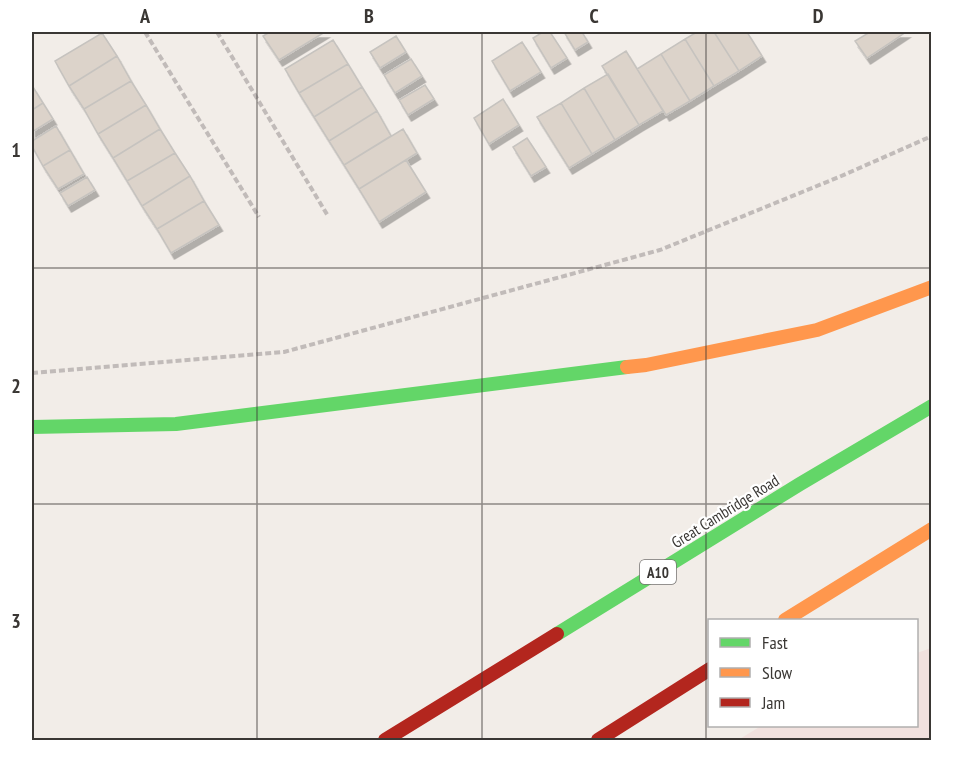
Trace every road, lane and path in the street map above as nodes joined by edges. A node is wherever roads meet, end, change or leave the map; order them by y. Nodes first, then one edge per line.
1 (145, 32) edge
2 (217, 32) edge
3 (932, 136) edge
4 (328, 216) dead end
5 (259, 217) dead end
6 (932, 287) edge
7 (32, 373) edge
8 (932, 406) edge
9 (32, 427) edge
10 (932, 529) edge
11 (788, 619) edge
12 (708, 670) edge
13 (385, 741) edge
14 (598, 741) edge

1 - 5 path
2 - 4 path
3 - 7 path
6 - 9 highway
8 - 13 highway, Great Cambridge Road / A10
10 - 11 highway
12 - 14 highway

